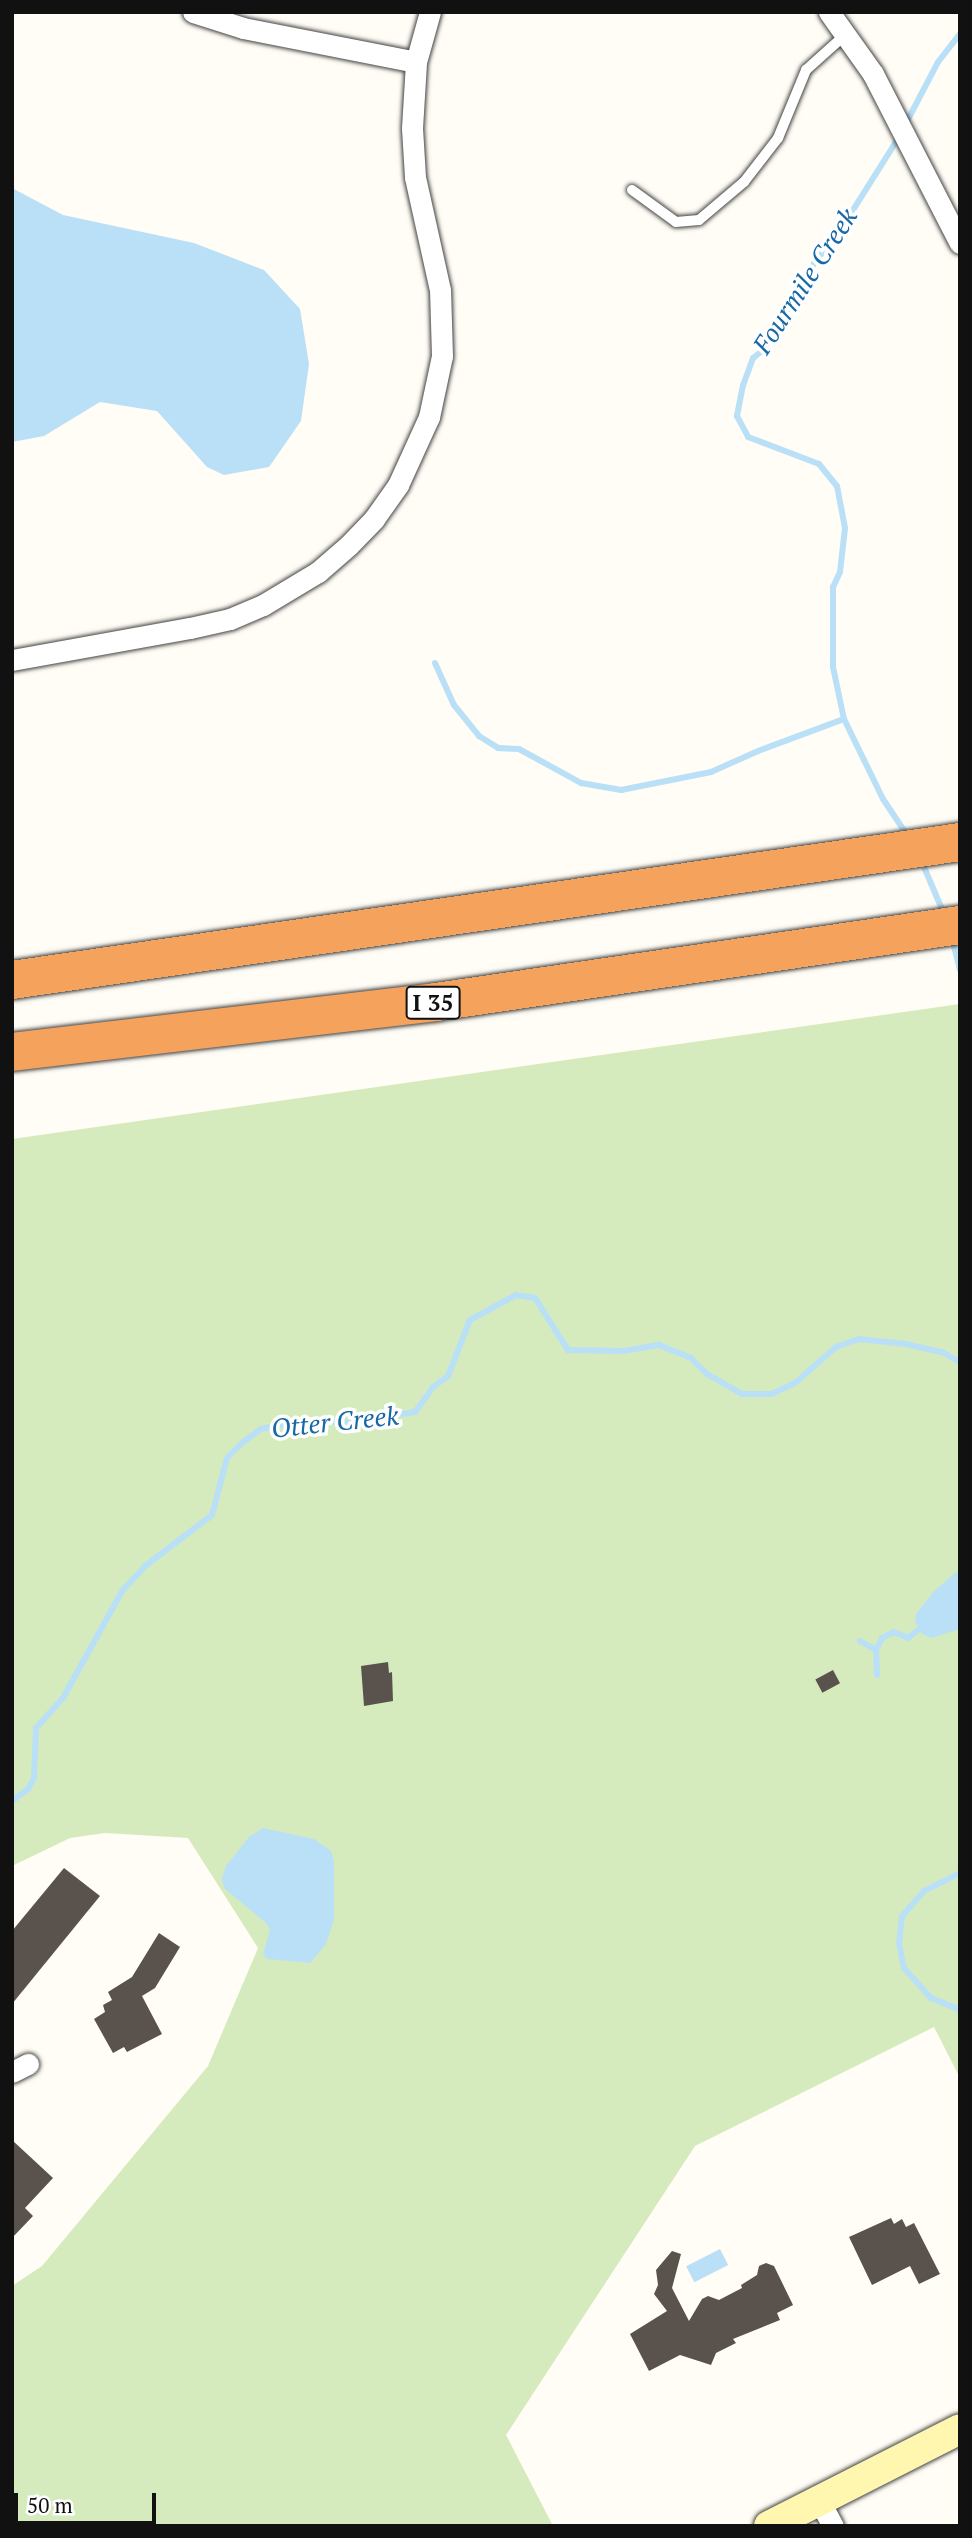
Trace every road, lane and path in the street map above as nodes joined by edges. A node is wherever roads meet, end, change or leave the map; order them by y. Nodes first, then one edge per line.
1 (193, 12) edge
2 (430, 12) edge
3 (829, 12) edge
4 (845, 34) junction
5 (415, 62) junction
6 (632, 190) dead end
7 (960, 243) edge
8 (12, 660) edge
9 (960, 842) edge
10 (960, 925) edge
11 (12, 980) edge
12 (12, 1052) edge
13 (960, 2429) edge
14 (826, 2513) edge
15 (769, 2526) edge

1 - 5 street
2 - 5 street
3 - 4 street
4 - 6 lane
4 - 7 street
5 - 8 street
9 - 11 highway
10 - 12 highway, I 35
13 - 14 main road
14 - 15 main road

